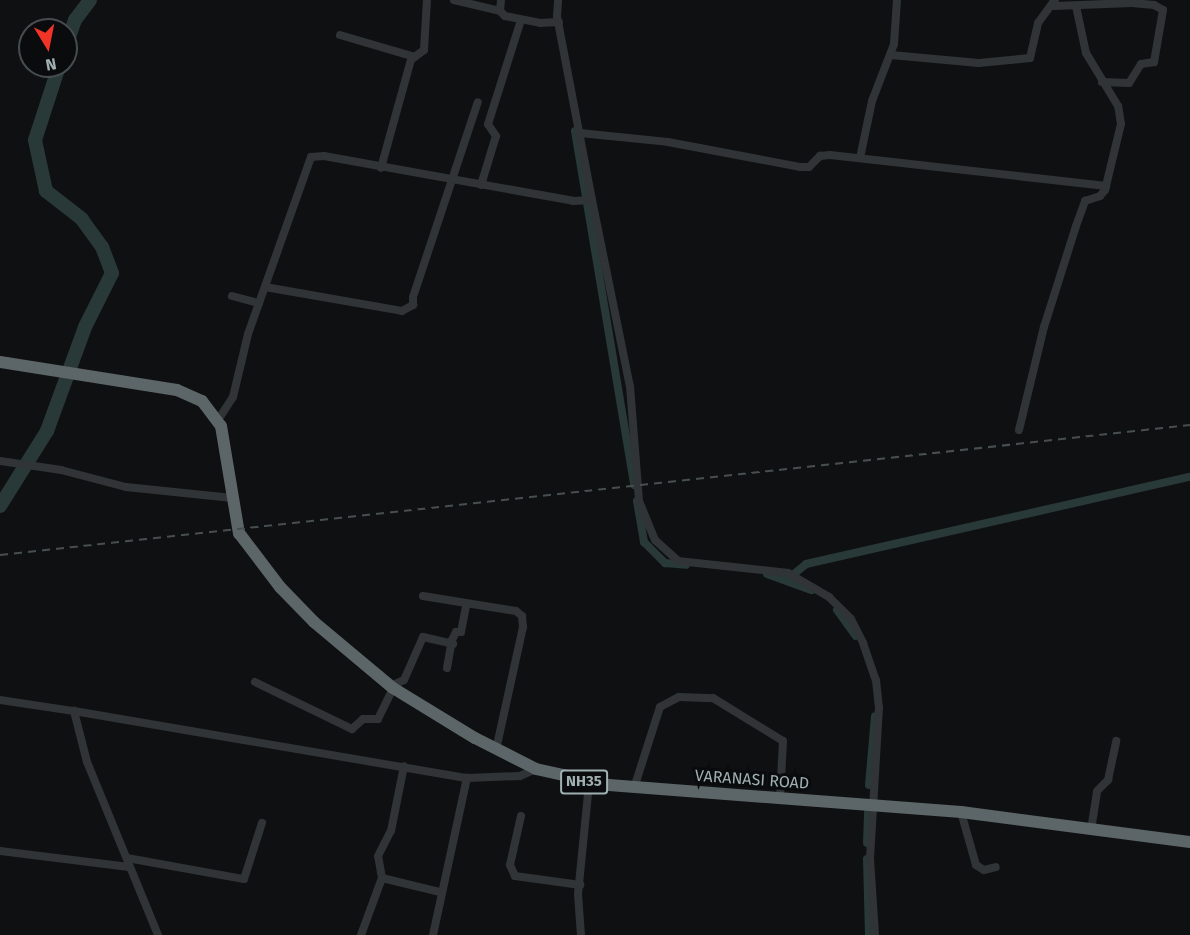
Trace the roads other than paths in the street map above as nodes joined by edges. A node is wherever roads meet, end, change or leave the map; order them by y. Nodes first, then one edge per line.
1 (427, 0) edge
2 (454, 0) edge
3 (501, 0) edge
4 (558, 0) edge
5 (897, 0) edge
6 (1054, 3) edge
7 (1076, 6) junction
8 (500, 11) junction
9 (521, 20) junction
10 (556, 23) junction
11 (340, 35) dead end
12 (891, 55) junction
13 (412, 59) junction
14 (1102, 82) junction
15 (478, 102) dead end
16 (580, 133) junction
17 (860, 158) junction
18 (381, 168) junction
19 (449, 180) junction
20 (482, 185) junction
21 (1106, 186) junction
22 (586, 200) junction
23 (265, 287) junction
24 (232, 296) dead end
25 (259, 303) junction
26 (0, 362) edge
27 (218, 420) junction
28 (1019, 430) dead end
29 (0, 461) edge
30 (232, 498) junction
31 (423, 596) dead end
32 (466, 606) junction
33 (453, 644) junction
34 (447, 668) dead end
35 (255, 682) dead end
36 (392, 687) junction
37 (0, 700) edge
38 (74, 711) junction
39 (1116, 741) dead end
40 (496, 750) junction
41 (404, 766) junction
42 (536, 769) junction
43 (467, 778) junction
44 (589, 783) junction
45 (634, 788) junction
46 (780, 799) junction
47 (872, 805) junction
48 (961, 812) junction
49 (521, 816) dead end
50 (262, 823) dead end
51 (1091, 830) junction
52 (1190, 842) edge
53 (0, 851) edge
54 (128, 862) junction
55 (996, 867) dead end
56 (382, 878) junction
57 (580, 885) junction
58 (440, 892) junction
59 (158, 935) edge
60 (361, 935) edge
61 (433, 935) edge
62 (581, 935) edge
63 (875, 935) edge

1 - 13 street
2 - 8 street
3 - 8 street
4 - 10 street
5 - 12 street
6 - 7 street
6 - 12 street
7 - 14 street
7 - 14 street
8 - 9 street
9 - 10 street
9 - 20 street
10 - 16 street
11 - 13 street
12 - 17 street
13 - 18 street
14 - 21 street
15 - 19 street
16 - 17 street
16 - 22 street
17 - 21 street
18 - 19 street
18 - 23 street
19 - 20 street
19 - 23 street
20 - 22 street
21 - 28 street
22 - 47 street
23 - 25 street
24 - 25 street
25 - 27 street
26 - 27 highway
27 - 30 highway, NH35
29 - 30 street
30 - 36 highway, VARANASI ROAD / NH35
31 - 32 street
32 - 33 street
32 - 40 street
33 - 34 street
33 - 36 street
35 - 36 street
36 - 40 highway, VARANASI ROAD / NH35
37 - 38 street
38 - 41 street
38 - 54 street
39 - 51 street
40 - 42 highway, VARANASI ROAD / NH35
41 - 43 street
41 - 56 street
42 - 43 street
42 - 44 highway, VARANASI ROAD / NH35
43 - 58 street
44 - 45 highway, VARANASI ROAD / NH35
44 - 57 street
45 - 46 highway, VARANASI ROAD / NH35
45 - 46 street
46 - 47 highway, VARANASI ROAD / NH35
47 - 48 highway, VARANASI ROAD / NH35
47 - 63 street
48 - 51 highway, VARANASI ROAD / NH35
48 - 55 street
49 - 57 street
50 - 54 street
51 - 52 highway, VARANASI ROAD / NH35
53 - 54 street
54 - 59 street
56 - 58 street
56 - 60 street
57 - 62 street
58 - 61 street

